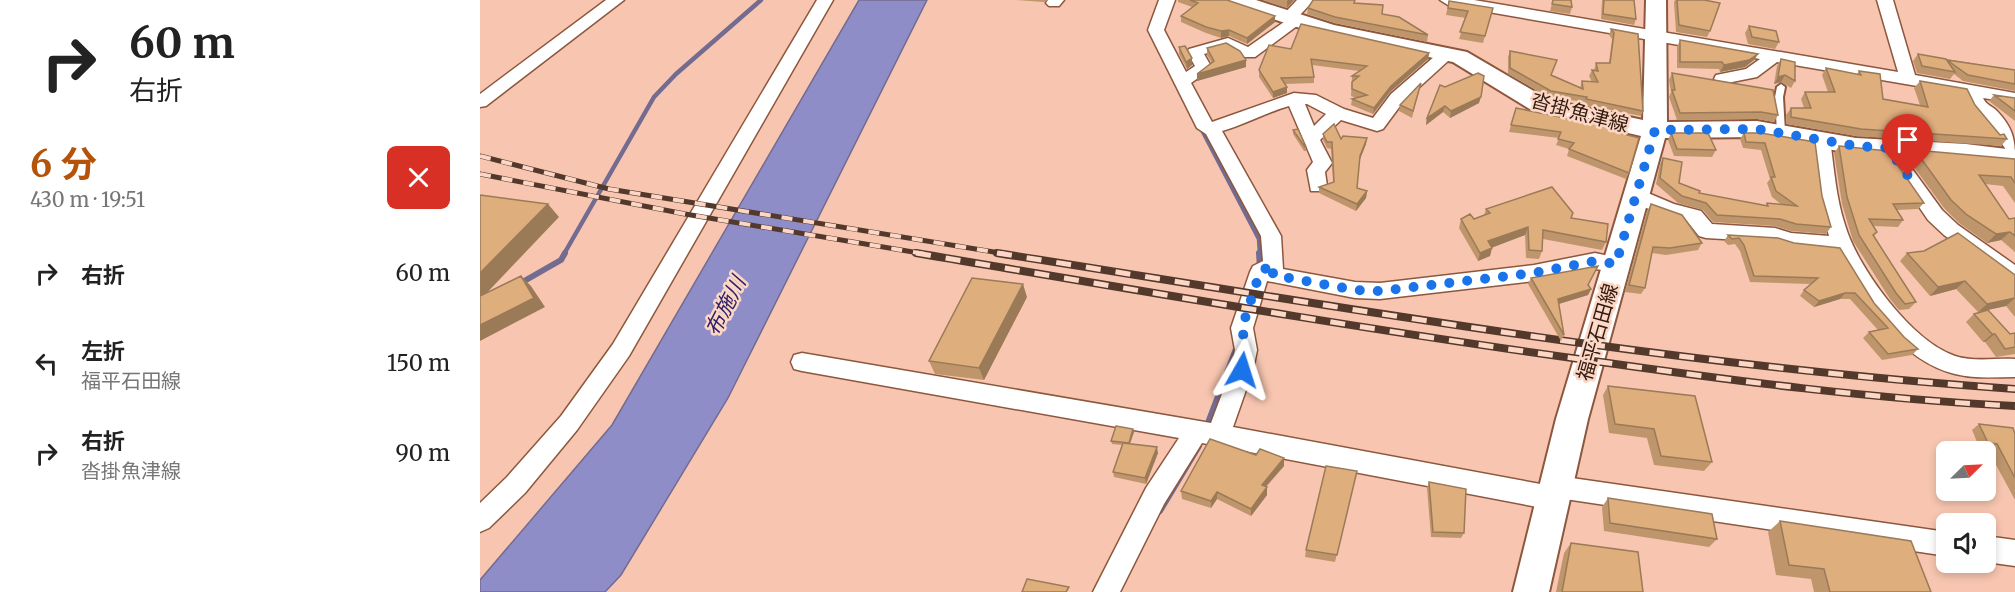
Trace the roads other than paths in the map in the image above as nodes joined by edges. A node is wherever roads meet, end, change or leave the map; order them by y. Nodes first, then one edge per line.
1 (616, 0) edge
2 (825, 0) edge
3 (1167, 0) edge
4 (1235, 0) edge
5 (1448, 0) edge
6 (1656, 0) edge
7 (1886, 0) edge
8 (1297, 13) edge
9 (1655, 37) junction
10 (1444, 53) junction
11 (1773, 57) junction
12 (1722, 79) edge
13 (1908, 80) junction
14 (1182, 81) junction
15 (1781, 87) edge
16 (1970, 90) junction
17 (1294, 98) junction
18 (2015, 98) edge
19 (480, 102) edge
20 (1338, 114) junction
21 (1212, 128) junction
22 (1655, 130) junction
23 (1781, 132) junction
24 (1311, 139) junction
25 (1821, 139) junction
26 (1888, 148) junction
27 (2015, 150) edge
28 (2015, 158) edge
29 (1318, 186) edge
30 (1636, 195) junction
31 (1844, 245) junction
32 (1273, 264) junction
33 (1616, 264) junction
34 (2015, 276) edge
35 (802, 362) dead end
36 (2015, 368) edge
37 (1207, 434) junction
38 (1556, 493) junction
39 (480, 520) edge
40 (1936, 543) edge
41 (1996, 550) edge
42 (2015, 553) edge
43 (1106, 592) edge
44 (1531, 592) edge

1 - 19 street
2 - 39 street
3 - 14 street
4 - 8 main road, 沓掛魚津線
5 - 9 street
6 - 9 main road, 福平石田線
7 - 13 street
8 - 10 main road, 沓掛魚津線
8 - 14 street
9 - 11 street
9 - 22 main road, 福平石田線
10 - 20 street
10 - 22 main road, 沓掛魚津線
11 - 12 street
11 - 13 street
13 - 16 street
14 - 21 street
15 - 23 lane
16 - 18 street
16 - 27 street
17 - 20 street
17 - 21 street
17 - 24 street
20 - 24 street
21 - 32 street
22 - 23 main road, 沓掛魚津線
22 - 30 main road, 福平石田線
23 - 25 main road, 沓掛魚津線
24 - 29 street
25 - 26 main road, 沓掛魚津線
25 - 31 street
26 - 28 main road, 沓掛魚津線
26 - 34 street
30 - 31 street
30 - 33 main road, 福平石田線
31 - 36 street
32 - 33 street
32 - 37 street
33 - 38 main road, 福平石田線
35 - 37 street
37 - 38 street
37 - 43 street
38 - 40 street
38 - 44 main road, 福平石田線
41 - 42 street

